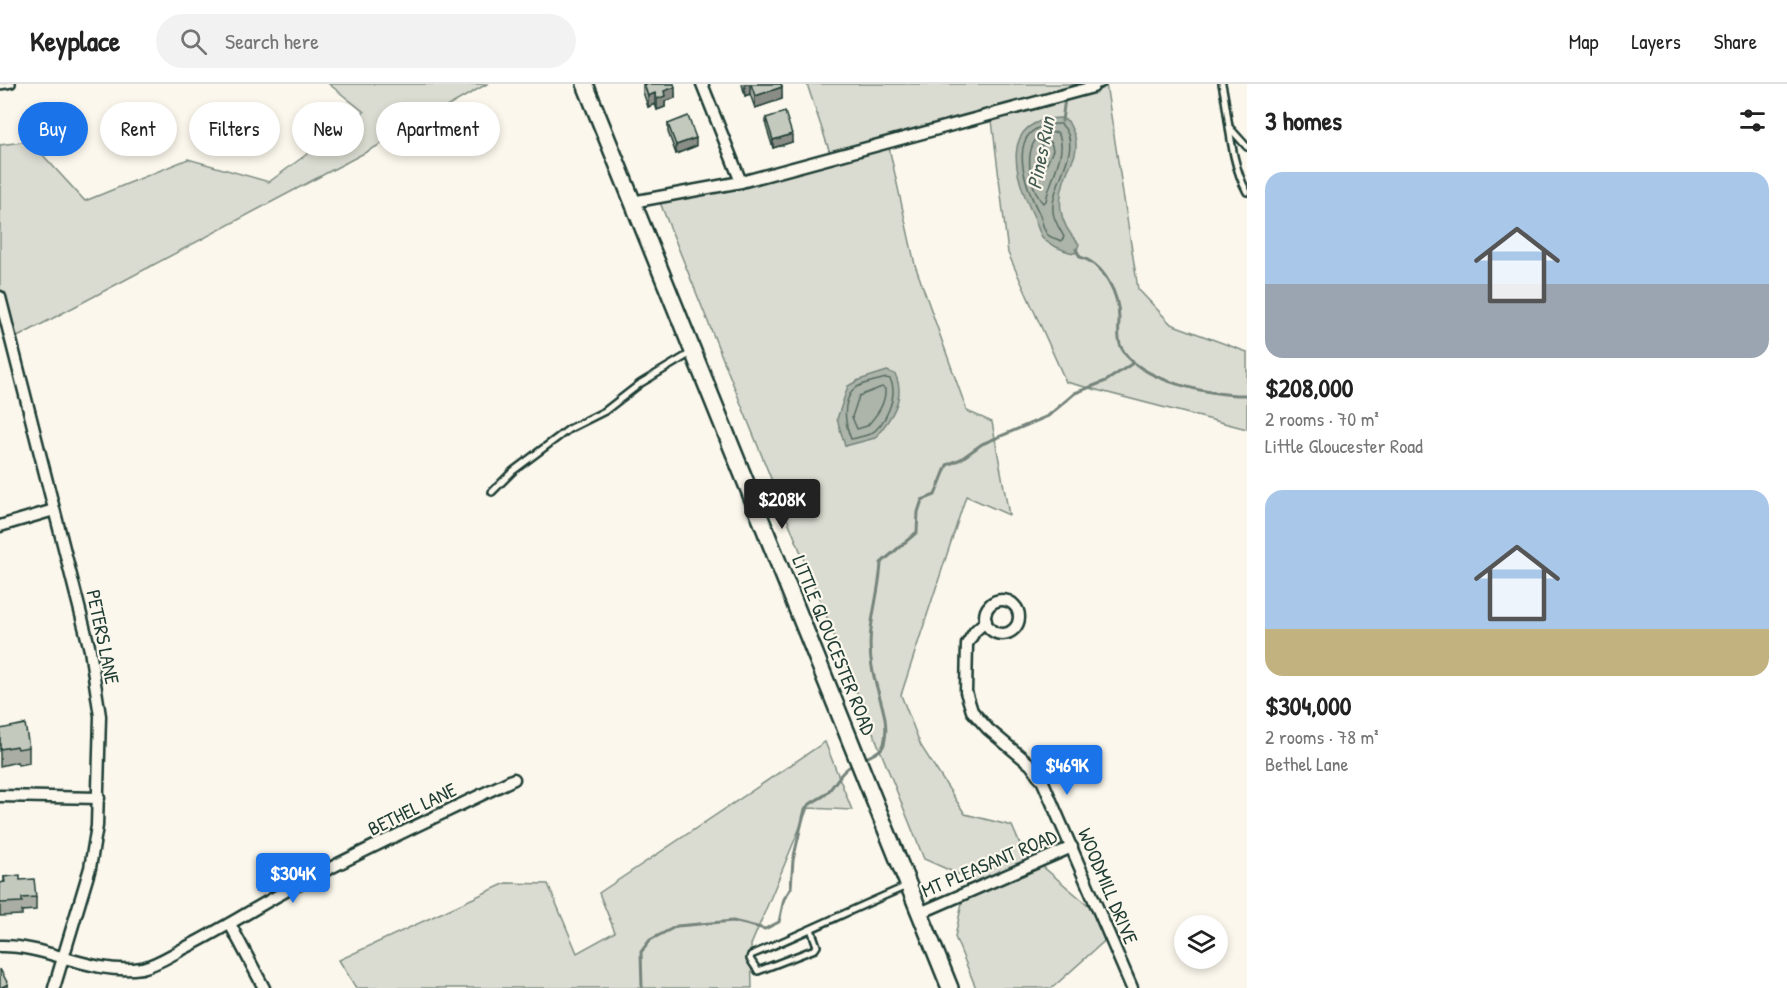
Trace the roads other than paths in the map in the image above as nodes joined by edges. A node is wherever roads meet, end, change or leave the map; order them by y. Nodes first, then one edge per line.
1 (12, 84) edge
2 (585, 84) edge
3 (702, 84) edge
4 (1222, 84) edge
5 (1098, 85) edge
6 (0, 86) edge
7 (1229, 127) junction
8 (1247, 147) edge
9 (741, 182) junction
10 (1247, 192) edge
11 (632, 202) junction
12 (0, 297) edge
13 (692, 352) junction
14 (492, 492) dead end
15 (54, 510) junction
16 (0, 526) edge
17 (986, 621) dead end
18 (514, 779) dead end
19 (0, 796) edge
20 (99, 798) junction
21 (1072, 847) junction
22 (909, 885) junction
23 (920, 913) junction
24 (231, 924) junction
25 (811, 929) junction
26 (0, 946) edge
27 (63, 960) junction
28 (54, 988) edge
29 (264, 988) edge
30 (950, 988) edge
31 (1132, 988) edge

1 - 6 lane
2 - 11 street, LITTLE GLOUCESTER ROAD
3 - 9 street
4 - 7 lane
5 - 9 street
7 - 8 lane
7 - 10 lane
9 - 11 street
11 - 13 street, LITTLE GLOUCESTER ROAD
12 - 15 street, PETERS LANE
13 - 14 lane
13 - 22 street, LITTLE GLOUCESTER ROAD
15 - 16 street
15 - 20 street, PETERS LANE
17 - 21 street, WOODMILL DRIVE
18 - 24 street, BETHEL LANE
19 - 20 street
20 - 27 street, PETERS LANE
21 - 23 street, MT PLEASANT ROAD
21 - 31 street, WOODMILL DRIVE
22 - 23 street, LITTLE GLOUCESTER ROAD
22 - 25 lane
23 - 30 street, LITTLE GLOUCESTER ROAD
24 - 27 street, BETHEL LANE
24 - 29 street
25 - 25 lane
26 - 27 street, BETHEL LANE
27 - 28 street, PETERS LANE

